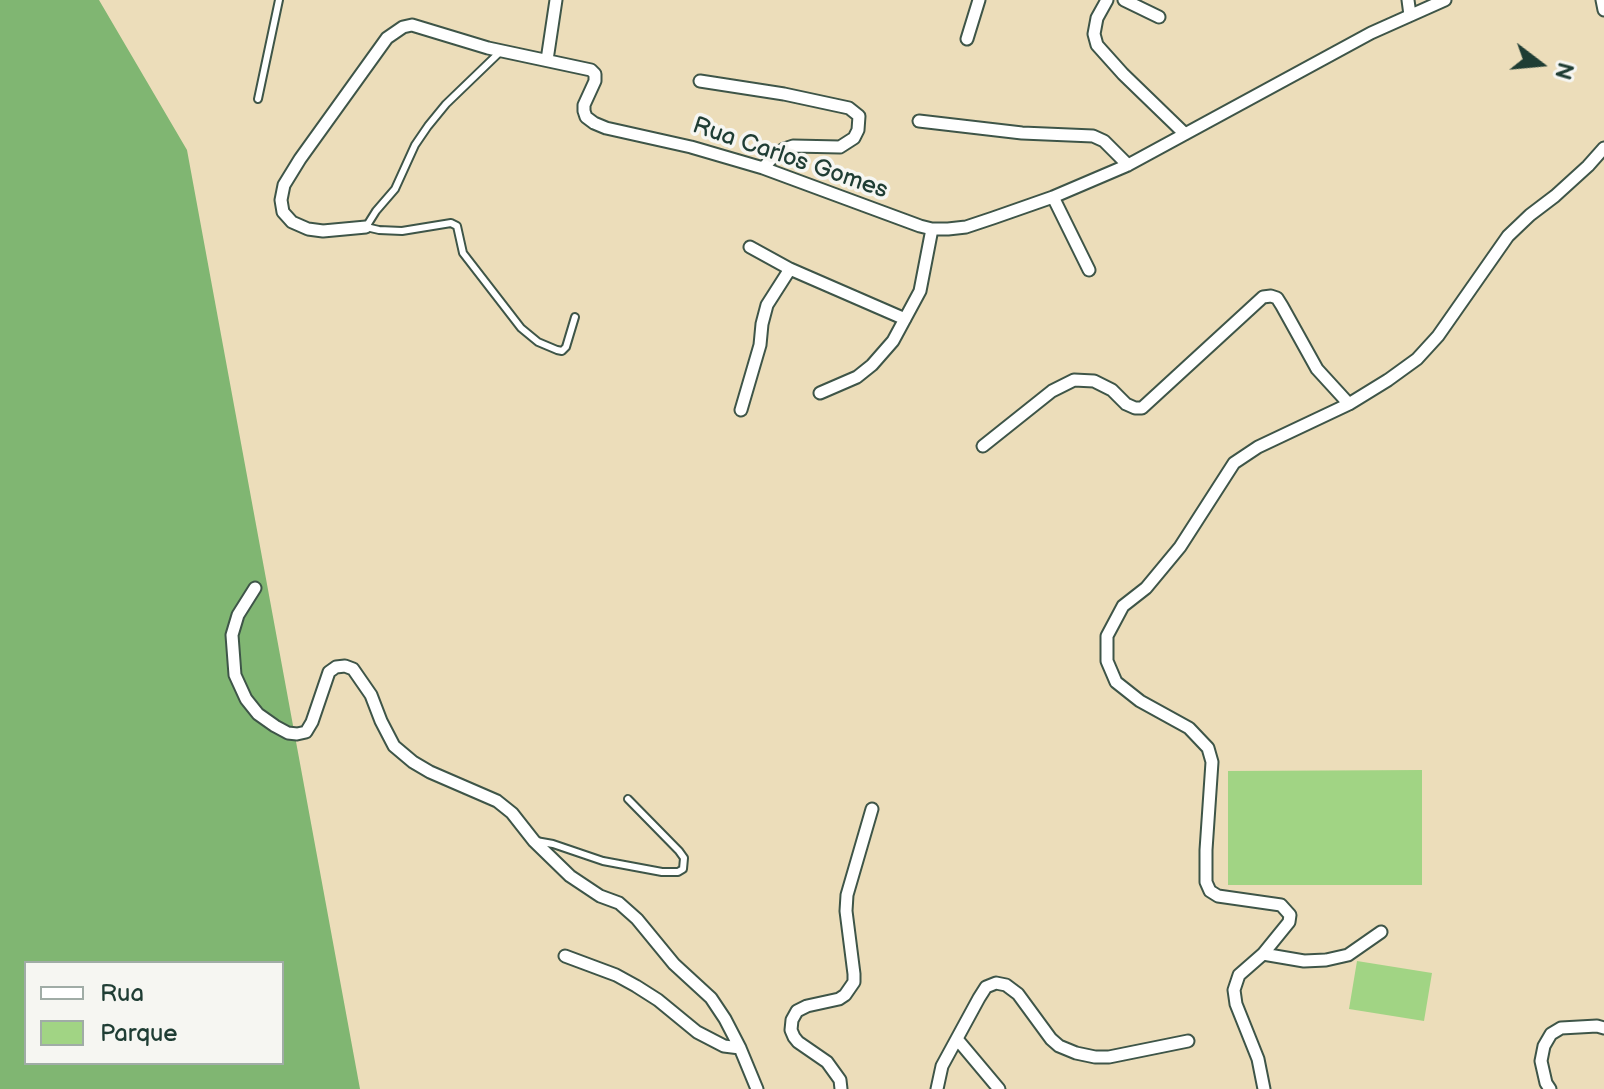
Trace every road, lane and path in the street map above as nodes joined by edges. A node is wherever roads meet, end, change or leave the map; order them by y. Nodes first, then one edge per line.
1 (279, 0) edge
2 (556, 0) edge
3 (979, 0) edge
4 (1107, 0) edge
5 (1124, 0) edge
6 (1408, 0) edge
7 (1445, 0) edge
8 (1602, 0) edge
9 (1604, 10) edge
10 (1410, 15) junction
11 (1159, 17) dead end
12 (967, 39) dead end
13 (502, 50) junction
14 (547, 60) junction
15 (700, 81) dead end
16 (258, 99) dead end
17 (919, 121) dead end
18 (1185, 134) junction
19 (1604, 148) edge
20 (1128, 165) junction
21 (763, 168) junction
22 (1053, 197) junction
23 (366, 227) junction
24 (932, 229) junction
25 (750, 247) dead end
26 (790, 269) junction
27 (1089, 270) dead end
28 (575, 317) dead end
29 (905, 319) junction
30 (820, 393) dead end
31 (1349, 404) junction
32 (741, 410) dead end
33 (983, 446) dead end
34 (255, 588) dead end
35 (628, 799) dead end
36 (872, 809) dead end
37 (534, 841) junction
38 (1381, 932) dead end
39 (1263, 954) junction
40 (565, 956) dead end
41 (1602, 1026) edge
42 (957, 1039) junction
43 (1188, 1041) dead end
44 (740, 1048) junction
45 (757, 1089) edge
46 (841, 1089) edge
47 (937, 1089) edge
48 (999, 1089) edge
49 (1264, 1089) edge
50 (1550, 1089) edge

1 - 16 lane
2 - 14 street
3 - 12 street
4 - 18 street
5 - 11 street
6 - 10 street
7 - 10 street, Rua Carlos Gomes
8 - 9 street
10 - 18 street, Rua Carlos Gomes
13 - 14 street, Rua Carlos Gomes
13 - 23 lane
13 - 23 street, Rua Carlos Gomes
14 - 21 street, Rua Carlos Gomes
15 - 21 street
17 - 20 street
18 - 20 street, Rua Carlos Gomes
19 - 31 street
20 - 22 street, Rua Carlos Gomes
21 - 24 street, Rua Carlos Gomes
22 - 24 street, Rua Carlos Gomes
22 - 27 street
23 - 28 lane
24 - 29 street
25 - 26 street
26 - 29 street
26 - 32 street
29 - 30 street
31 - 33 street
31 - 39 street
34 - 37 street
35 - 37 lane
36 - 46 street
37 - 44 street
38 - 39 street
39 - 49 street
40 - 44 street
41 - 50 street
42 - 43 street
42 - 47 street
42 - 48 street
44 - 45 street

